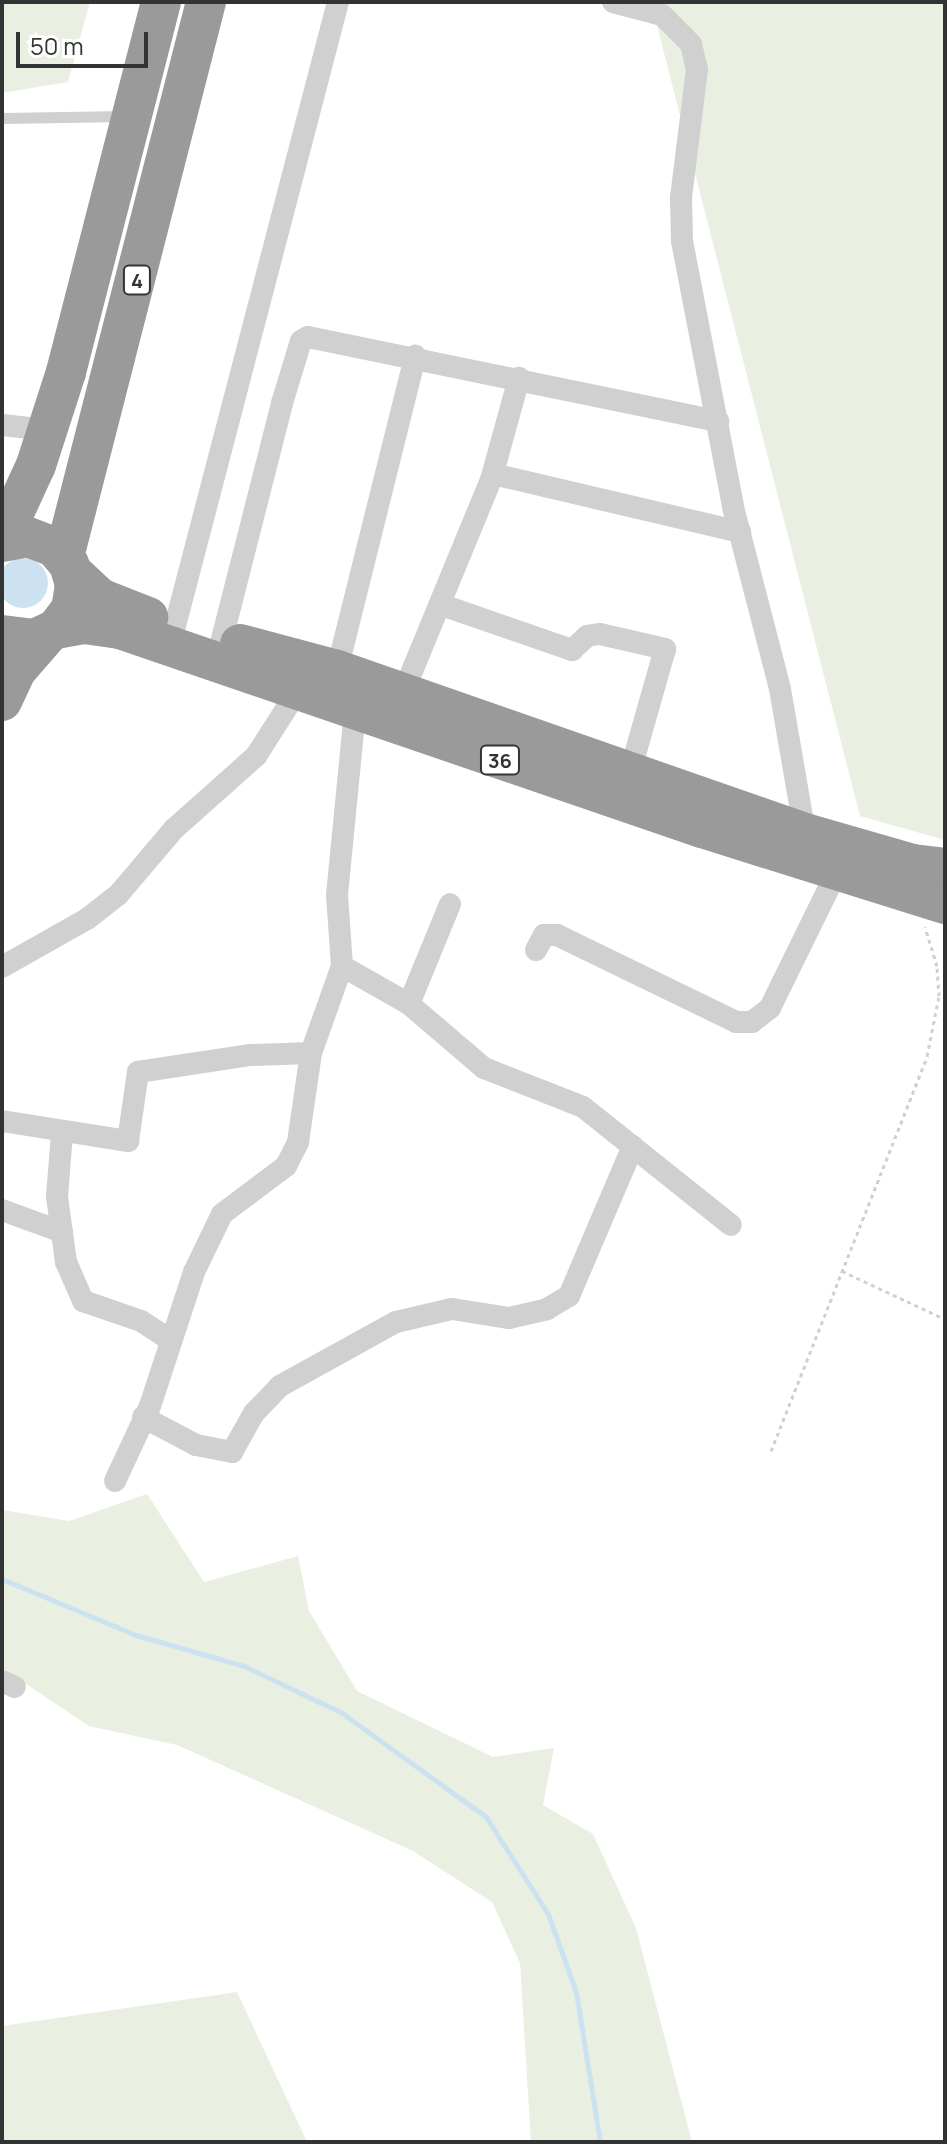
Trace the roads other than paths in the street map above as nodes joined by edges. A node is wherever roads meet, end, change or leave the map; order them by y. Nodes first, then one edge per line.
1 (161, 2) edge
2 (206, 2) edge
3 (338, 2) edge
4 (613, 2) edge
5 (662, 8) edge
6 (131, 116) junction
7 (2, 118) edge
8 (415, 356) junction
9 (519, 378) junction
10 (718, 421) junction
11 (2, 425) edge
12 (48, 430) junction
13 (493, 474) junction
14 (740, 532) junction
15 (2, 540) edge
16 (69, 565) junction
17 (442, 605) junction
18 (175, 626) junction
19 (52, 631) junction
20 (2, 635) edge
21 (222, 639) junction
22 (337, 670) junction
23 (298, 690) junction
24 (403, 693) junction
25 (2, 701) edge
26 (355, 712) junction
27 (630, 772) junction
28 (805, 833) junction
29 (927, 868) edge
30 (836, 873) junction
31 (450, 904) dead end
32 (945, 904) edge
33 (536, 950) dead end
34 (342, 966) junction
35 (2, 967) edge
36 (409, 1004) junction
37 (311, 1053) junction
38 (2, 1121) edge
39 (62, 1133) junction
40 (633, 1146) junction
41 (2, 1210) edge
42 (731, 1225) dead end
43 (62, 1232) junction
44 (170, 1340) junction
45 (143, 1417) junction
46 (115, 1481) dead end

1 - 6 highway, 4
2 - 16 highway, 4
3 - 18 street
4 - 5 street
5 - 10 street
6 - 7 lane
6 - 12 highway, 4
8 - 9 street
8 - 21 street
8 - 22 street
9 - 10 street
9 - 13 street
10 - 14 street
11 - 12 street
12 - 15 highway, 4
13 - 14 street
13 - 17 street
14 - 28 street
15 - 16 highway, 4
16 - 18 highway, 36
16 - 19 highway, 4
17 - 24 street
17 - 27 street
18 - 21 highway, 36
19 - 20 highway
19 - 23 highway, 36
19 - 25 highway, 4
21 - 22 highway, 36
22 - 24 highway, 36
23 - 26 highway, 36
23 - 35 street
24 - 27 highway, 36
26 - 30 highway, 36
26 - 34 street
27 - 28 highway, 36
28 - 29 highway, 36
29 - 30 highway, 36
29 - 32 highway, 36
30 - 33 street
31 - 36 street
34 - 36 street
34 - 37 street
36 - 40 street
37 - 39 street
37 - 44 street
38 - 39 street
39 - 43 street
40 - 42 street
40 - 45 street
41 - 43 street
43 - 44 street
44 - 45 street
45 - 46 street

